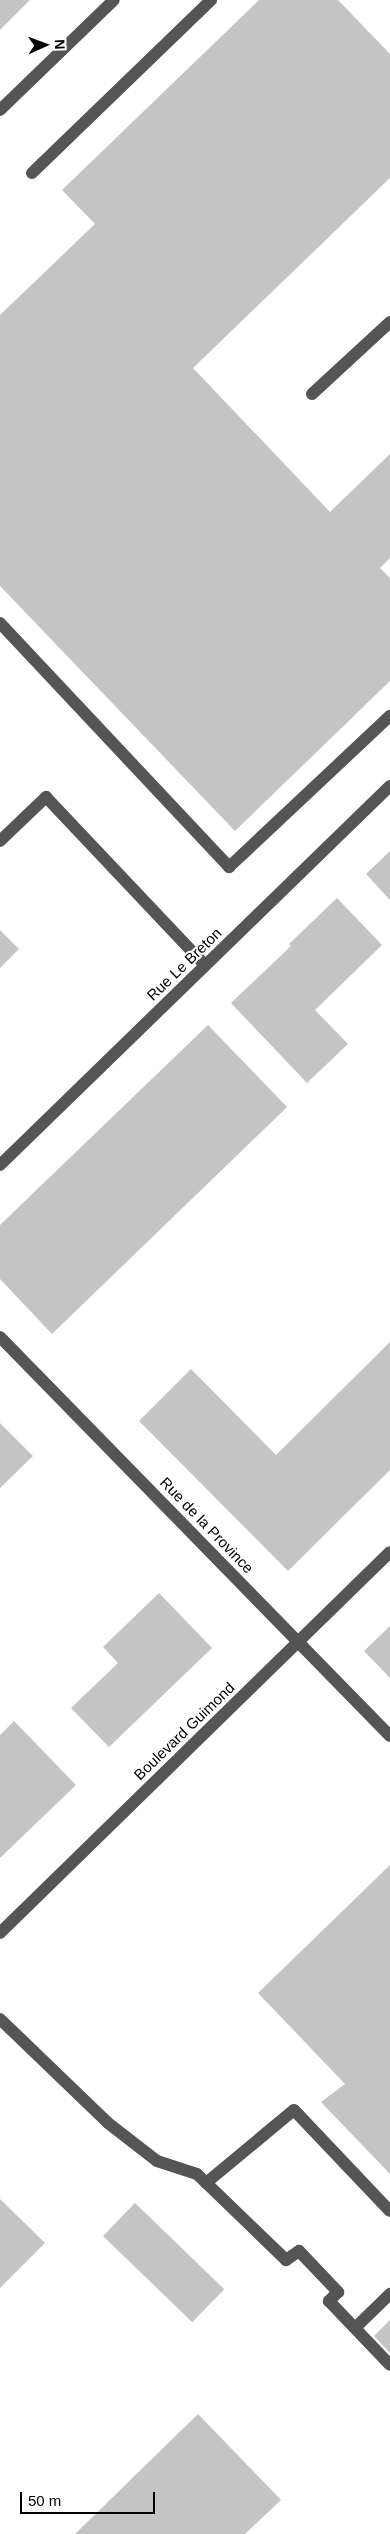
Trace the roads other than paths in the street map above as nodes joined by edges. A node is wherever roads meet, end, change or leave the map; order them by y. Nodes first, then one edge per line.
1 (114, 0) edge
2 (211, 0) edge
3 (0, 110) edge
4 (32, 173) dead end
5 (390, 322) edge
6 (312, 394) dead end
7 (0, 623) edge
8 (390, 716) edge
9 (390, 786) edge
10 (0, 840) edge
11 (205, 966) junction
12 (0, 1165) edge
13 (0, 1337) edge
14 (390, 1552) edge
15 (298, 1641) junction
16 (390, 1736) edge
17 (0, 1933) edge
18 (0, 2019) edge
19 (206, 2183) junction
20 (390, 2211) edge
21 (390, 2294) edge
22 (355, 2328) junction
23 (390, 2365) edge

1 - 3 street
2 - 4 street
5 - 6 street
7 - 8 street
9 - 11 street, Rue Le Breton
10 - 11 street
11 - 12 street, Rue Le Breton
13 - 15 street, Rue de la Province
14 - 15 street, Boulevard Guimond
15 - 16 street, Rue de la Province
15 - 17 street, Boulevard Guimond
18 - 19 street
19 - 20 street
19 - 22 street
21 - 22 street
22 - 23 street

